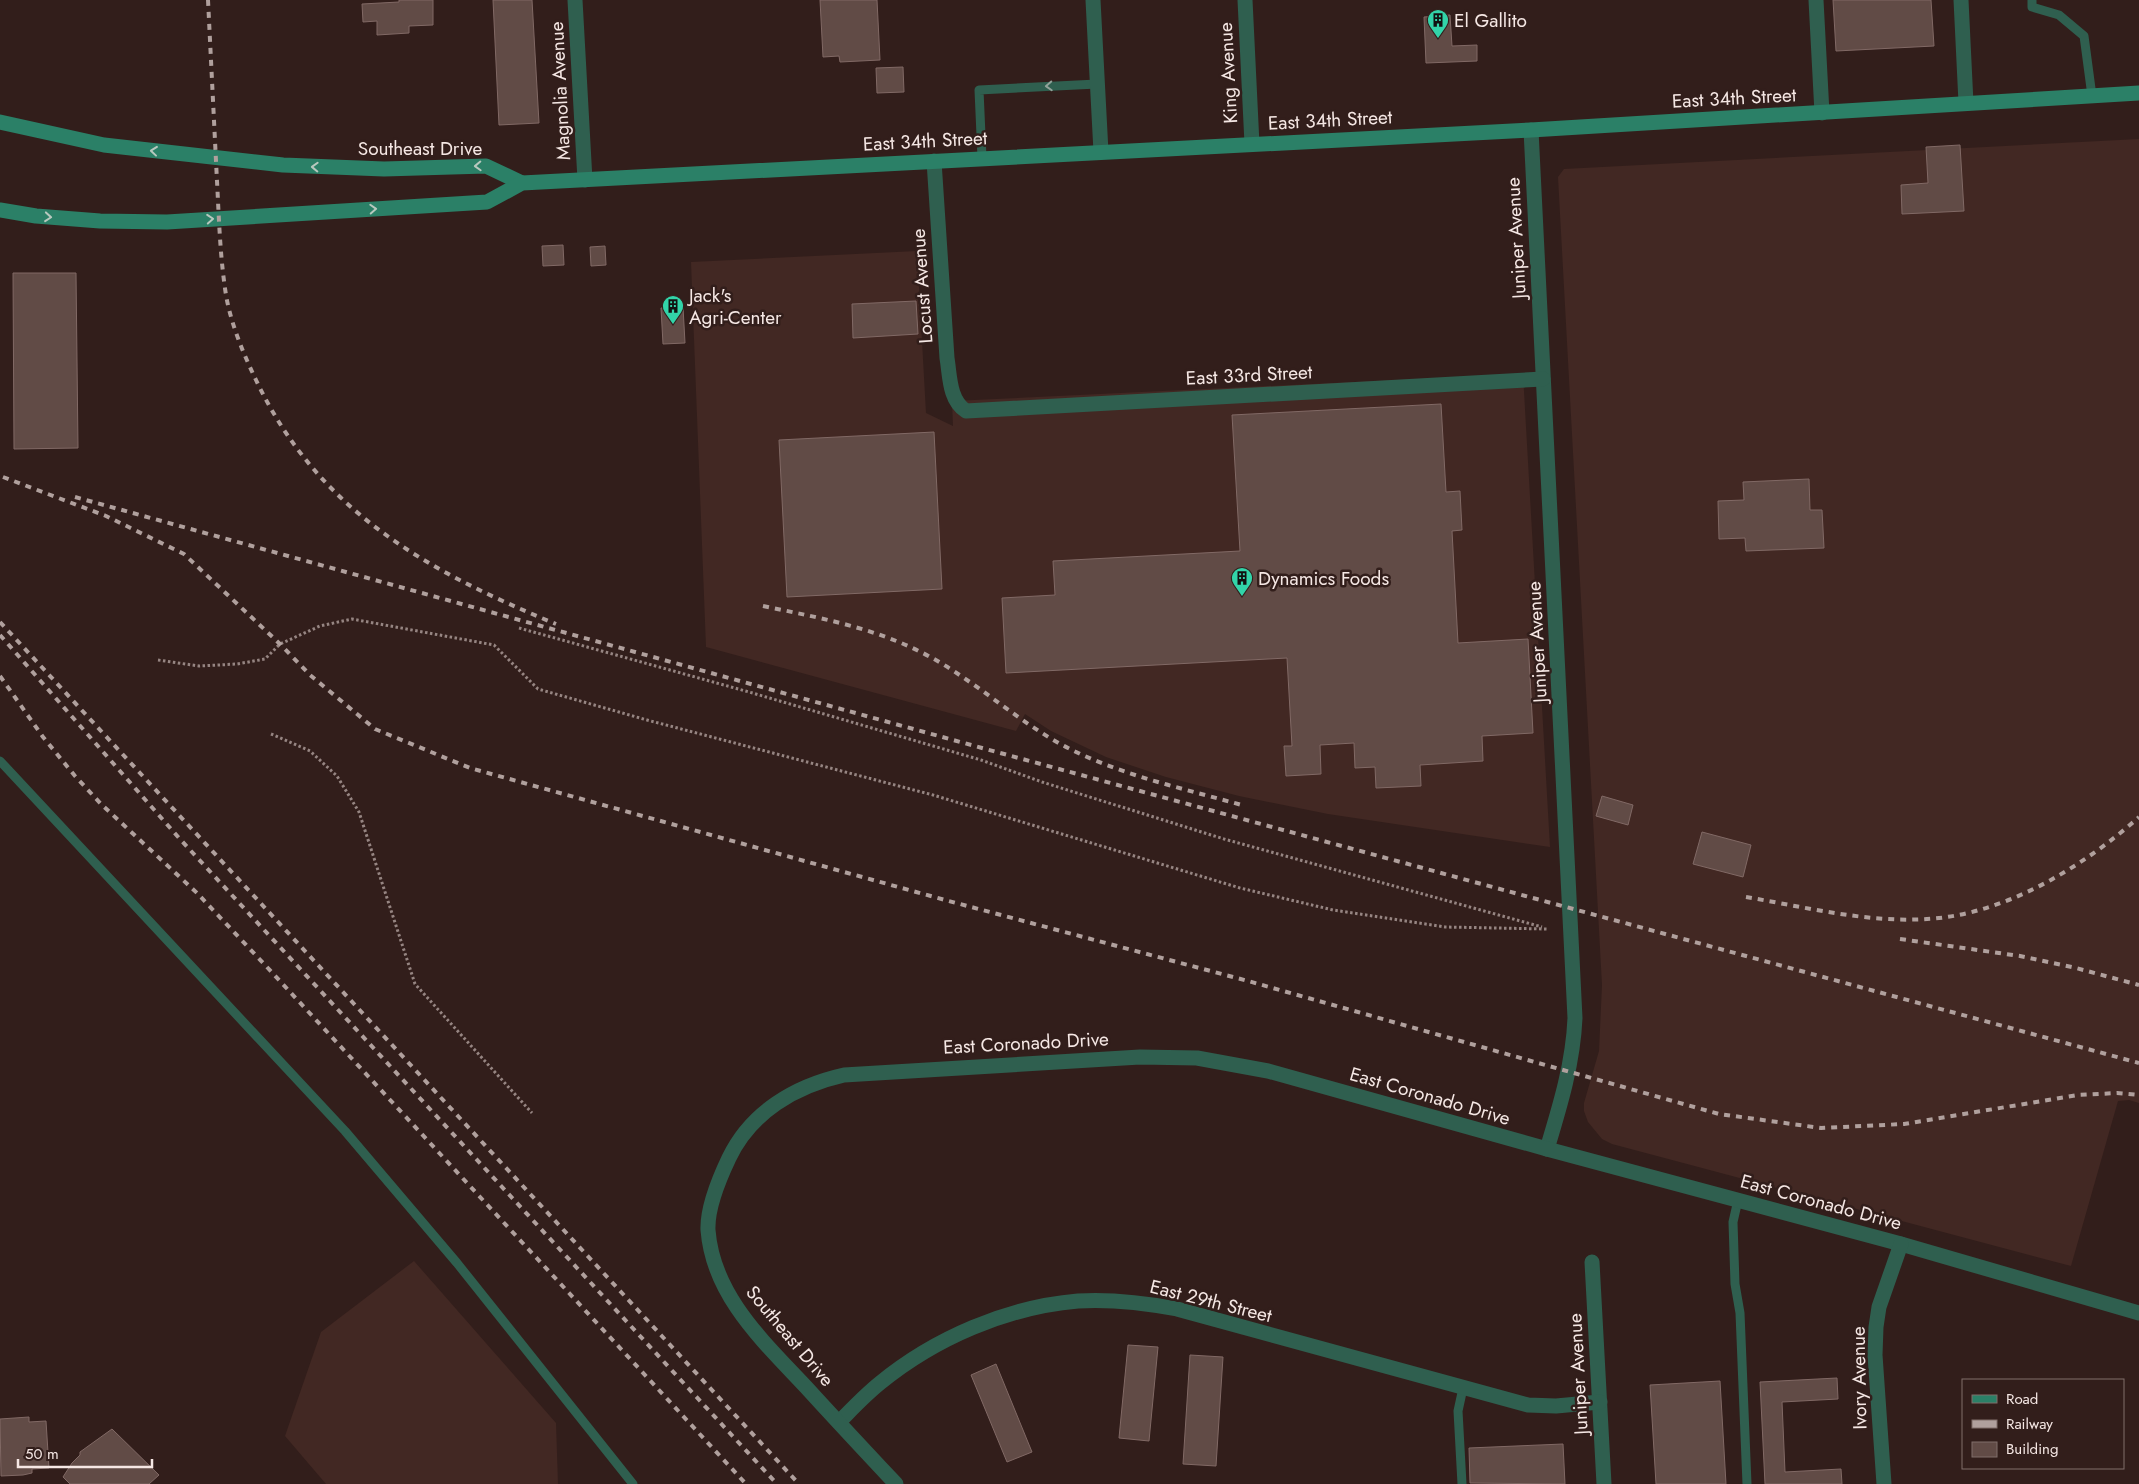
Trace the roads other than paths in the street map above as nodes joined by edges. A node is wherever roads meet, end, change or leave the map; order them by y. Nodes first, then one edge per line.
1 (575, 0) edge
2 (1093, 0) edge
3 (1245, 0) edge
4 (1816, 0) edge
5 (1961, 0) edge
6 (2032, 0) edge
7 (1097, 84) junction
8 (2139, 94) edge
9 (2092, 96) junction
10 (1966, 103) junction
11 (1822, 113) junction
12 (0, 122) edge
13 (1531, 130) junction
14 (1252, 144) junction
15 (1101, 152) junction
16 (982, 158) junction
17 (934, 161) junction
18 (585, 180) junction
19 (522, 183) junction
20 (0, 210) edge
21 (1544, 379) junction
22 (959, 406) joint
23 (0, 760) edge
24 (1547, 1149) junction
25 (727, 1162) joint
26 (1738, 1200) junction
27 (1901, 1244) junction
28 (1592, 1262) dead end
29 (2139, 1313) edge
30 (1464, 1388) junction
31 (1600, 1402) junction
32 (838, 1422) junction
33 (633, 1484) edge
34 (896, 1484) edge
35 (1462, 1484) edge
36 (1604, 1484) edge
37 (1747, 1484) edge
38 (1884, 1484) edge

1 - 18 street, Magnolia Avenue
2 - 7 street
3 - 14 street, King Avenue
4 - 11 street
5 - 10 street
6 - 9 lane
7 - 15 street
7 -> 16 lane
8 - 9 main road, East 34th Street
9 - 10 main road, East 34th Street
10 - 11 main road, East 34th Street
11 - 13 main road, East 34th Street
19 -> 12 main road, Southeast Drive
13 - 14 main road, East 34th Street
13 - 21 street, Juniper Avenue
14 - 15 main road, East 34th Street
15 - 16 main road, East 34th Street
16 - 17 main road, East 34th Street
17 - 18 main road, East 34th Street
17 - 22 street, Locust Avenue
18 - 19 main road, East 34th Street
20 -> 19 main road
21 - 22 street, East 33rd Street
21 - 24 street, Juniper Avenue
23 - 33 lane
24 - 25 street, East Coronado Drive
24 - 26 street, East Coronado Drive
25 - 32 street, Southeast Drive
26 - 27 street, East Coronado Drive
26 - 37 lane
27 - 29 street, East Coronado Drive
27 - 38 street, Ivory Avenue
28 - 31 street, Juniper Avenue
30 - 31 street, East 29th Street
30 - 32 street, East 29th Street
30 - 35 lane
31 - 36 street, Juniper Avenue
32 - 34 street, Southeast Drive

